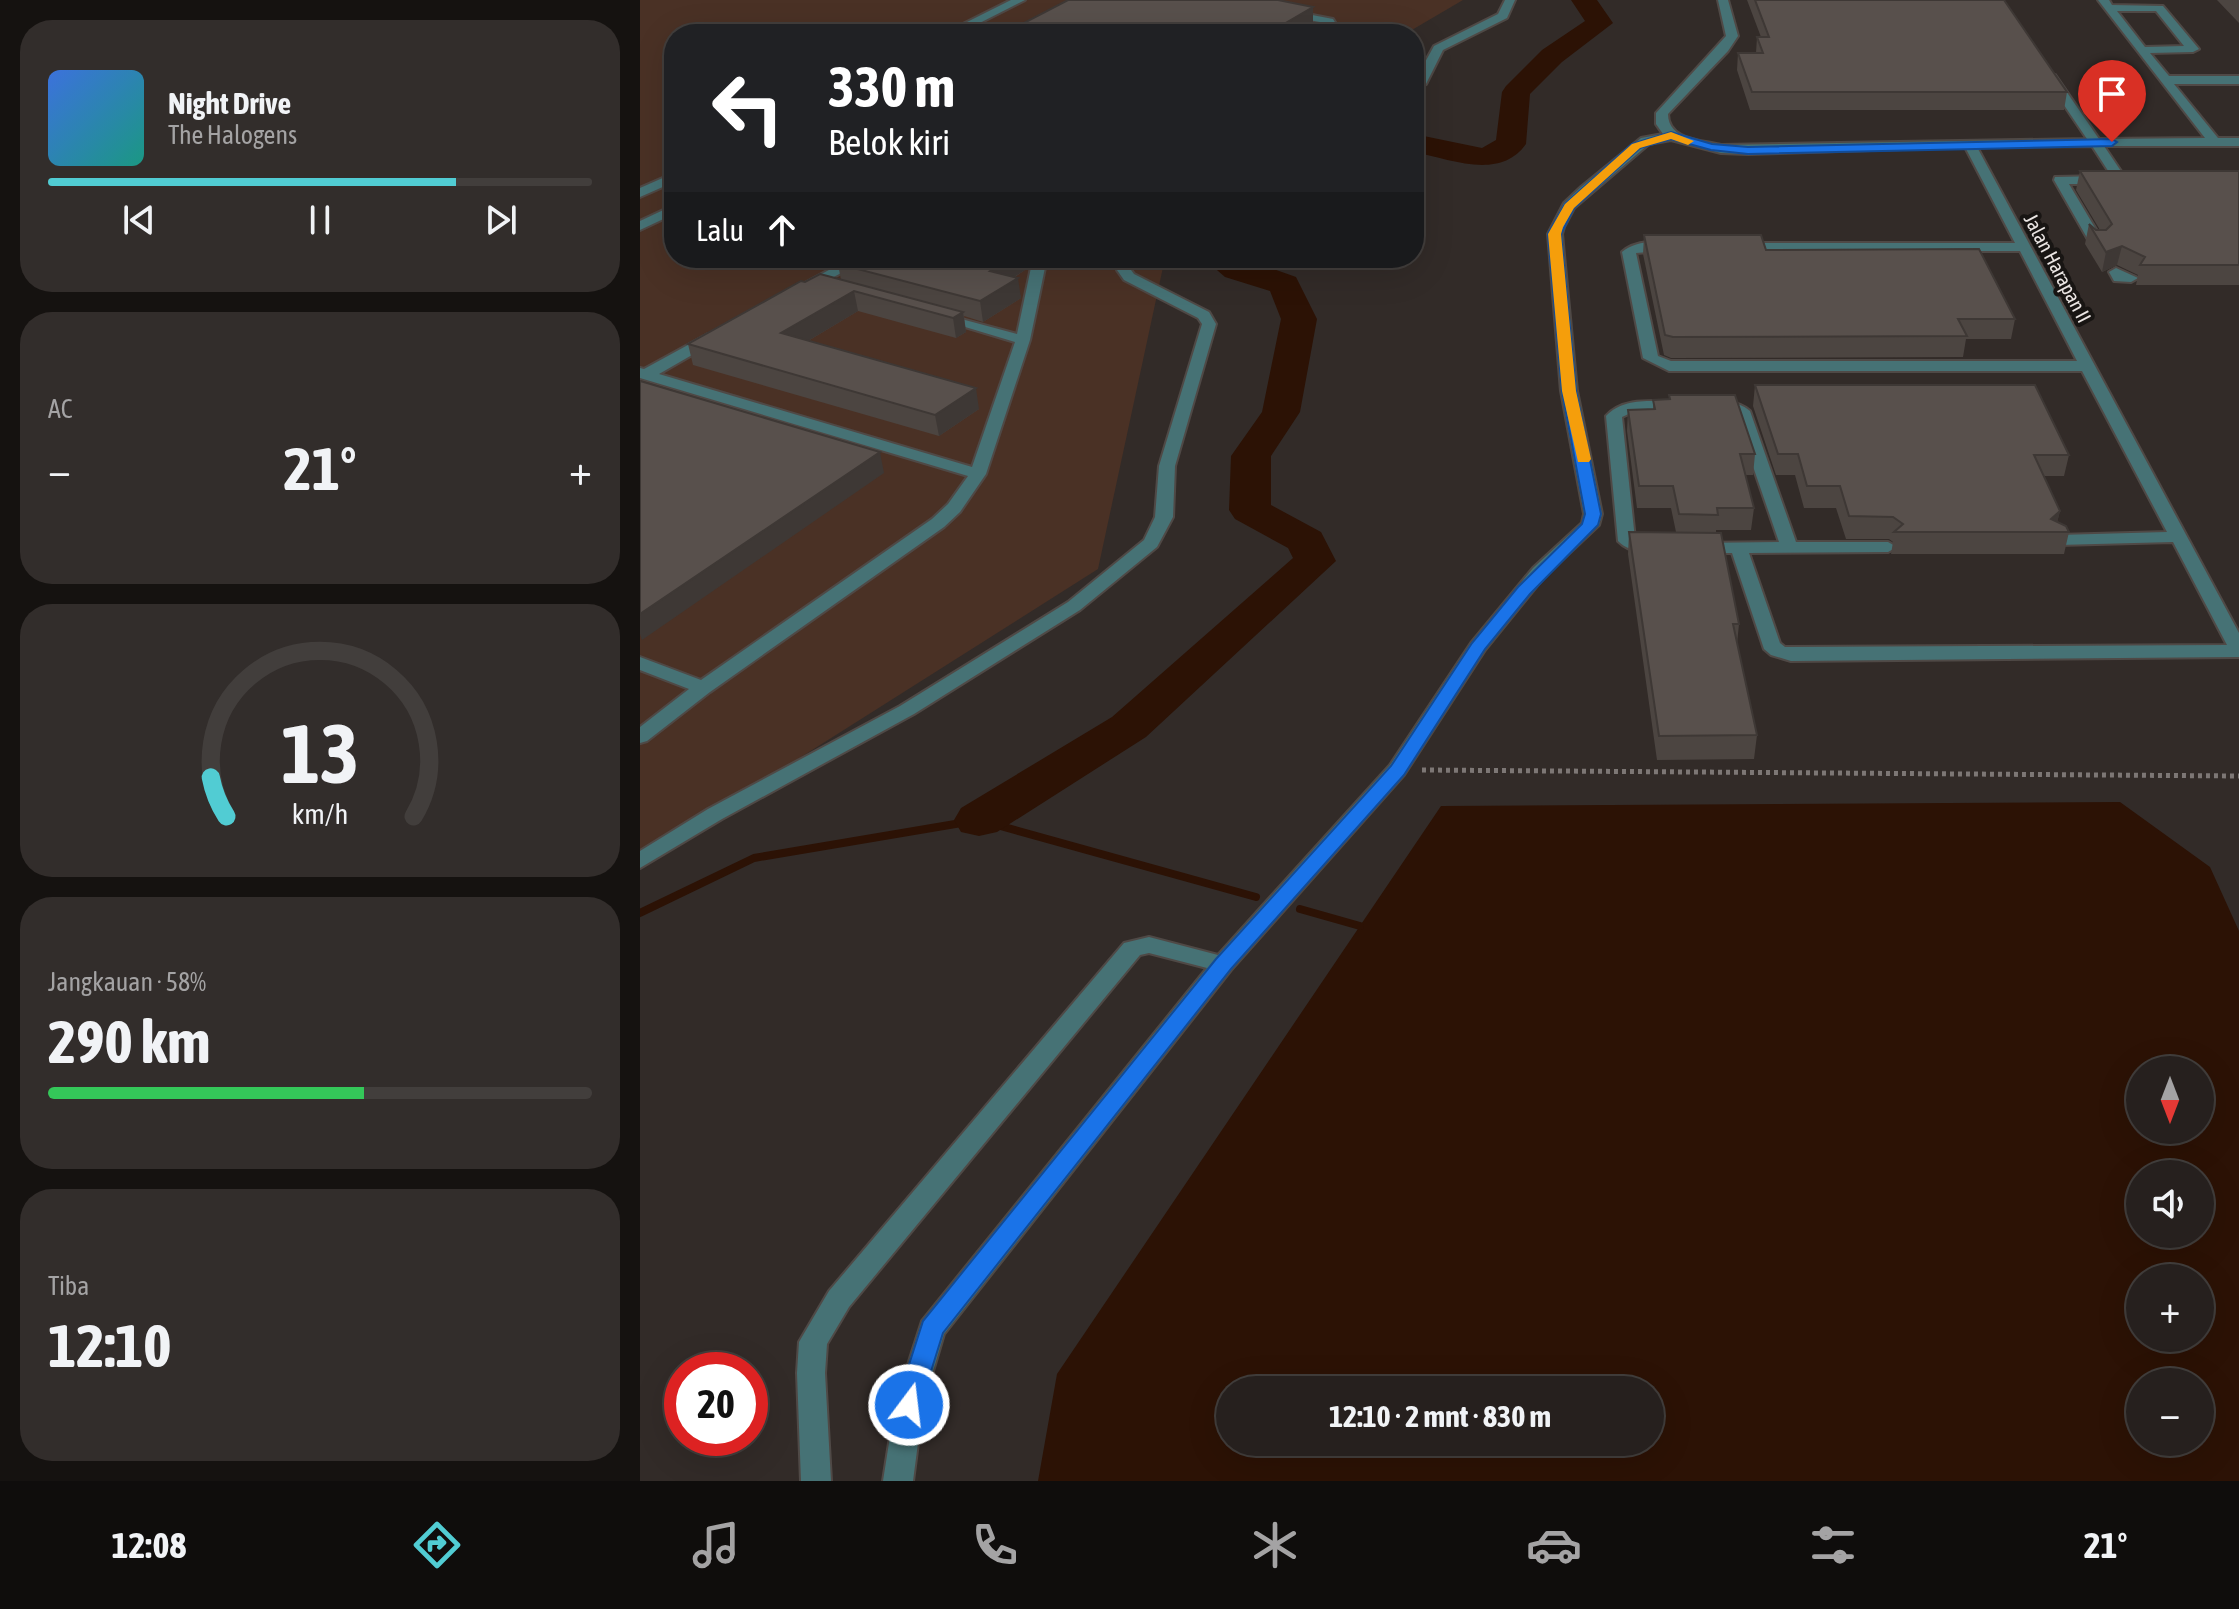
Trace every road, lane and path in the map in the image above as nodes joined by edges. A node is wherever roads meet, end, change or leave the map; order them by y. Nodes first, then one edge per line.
1 (1510, 0) edge
2 (1723, 0) edge
3 (1023, 3) edge
4 (2106, 4) edge
5 (1266, 9) edge
6 (973, 24) edge
7 (986, 24) edge
8 (1330, 24) edge
9 (2140, 50) junction
10 (2043, 65) edge
11 (1424, 78) edge
12 (2164, 80) junction
13 (2239, 80) edge
14 (1671, 136) junction
15 (2094, 142) junction
16 (2214, 142) junction
17 (2239, 142) edge
18 (1969, 143) junction
19 (664, 171) edge
20 (2121, 180) junction
21 (2135, 180) edge
22 (640, 182) edge
23 (664, 182) edge
24 (640, 193) edge
25 (664, 214) edge
26 (640, 226) edge
27 (2097, 243) edge
28 (1683, 247) edge
29 (1730, 247) edge
30 (2024, 247) junction
31 (842, 268) edge
32 (1038, 268) edge
33 (1124, 268) edge
34 (2116, 272) dead end
35 (2131, 278) dead end
36 (842, 291) edge
37 (918, 311) edge
38 (729, 329) edge
39 (1023, 340) junction
40 (2088, 366) junction
41 (642, 374) edge
42 (978, 474) junction
43 (2178, 537) junction
44 (2058, 540) edge
45 (1789, 547) junction
46 (1888, 547) dead end
47 (1743, 548) junction
48 (2239, 651) edge
49 (640, 663) edge
50 (703, 688) junction
51 (642, 734) edge
52 (1397, 770) junction
53 (2239, 776) edge
54 (640, 861) edge
55 (1223, 964) junction
56 (816, 1481) edge
57 (898, 1481) edge

1 - 11 street
2 - 14 street
3 - 6 street
3 - 7 street
4 - 9 street
4 - 9 street
5 - 8 street
9 - 12 street
10 - 15 street
12 - 13 street
12 - 16 street
14 - 18 street
14 - 52 street
15 - 16 street
15 - 18 street
15 - 20 street
16 - 17 street
18 - 30 street, Jalan Harapan II
19 - 22 street
20 - 21 street
20 - 27 street
23 - 24 street
25 - 26 street
28 - 40 street
29 - 30 street
30 - 40 street, Jalan Harapan II
31 - 36 street
32 - 39 street
33 - 54 street
34 - 35 street
37 - 39 street
38 - 41 street
39 - 42 street
40 - 43 street, Jalan Harapan II
41 - 42 street
42 - 50 street
43 - 44 street
43 - 48 street, Jalan Harapan II
45 - 46 street
45 - 47 street
45 - 47 street
47 - 48 street
49 - 50 street
50 - 51 street
52 - 53 path
52 - 55 street
55 - 56 street
55 - 57 street

